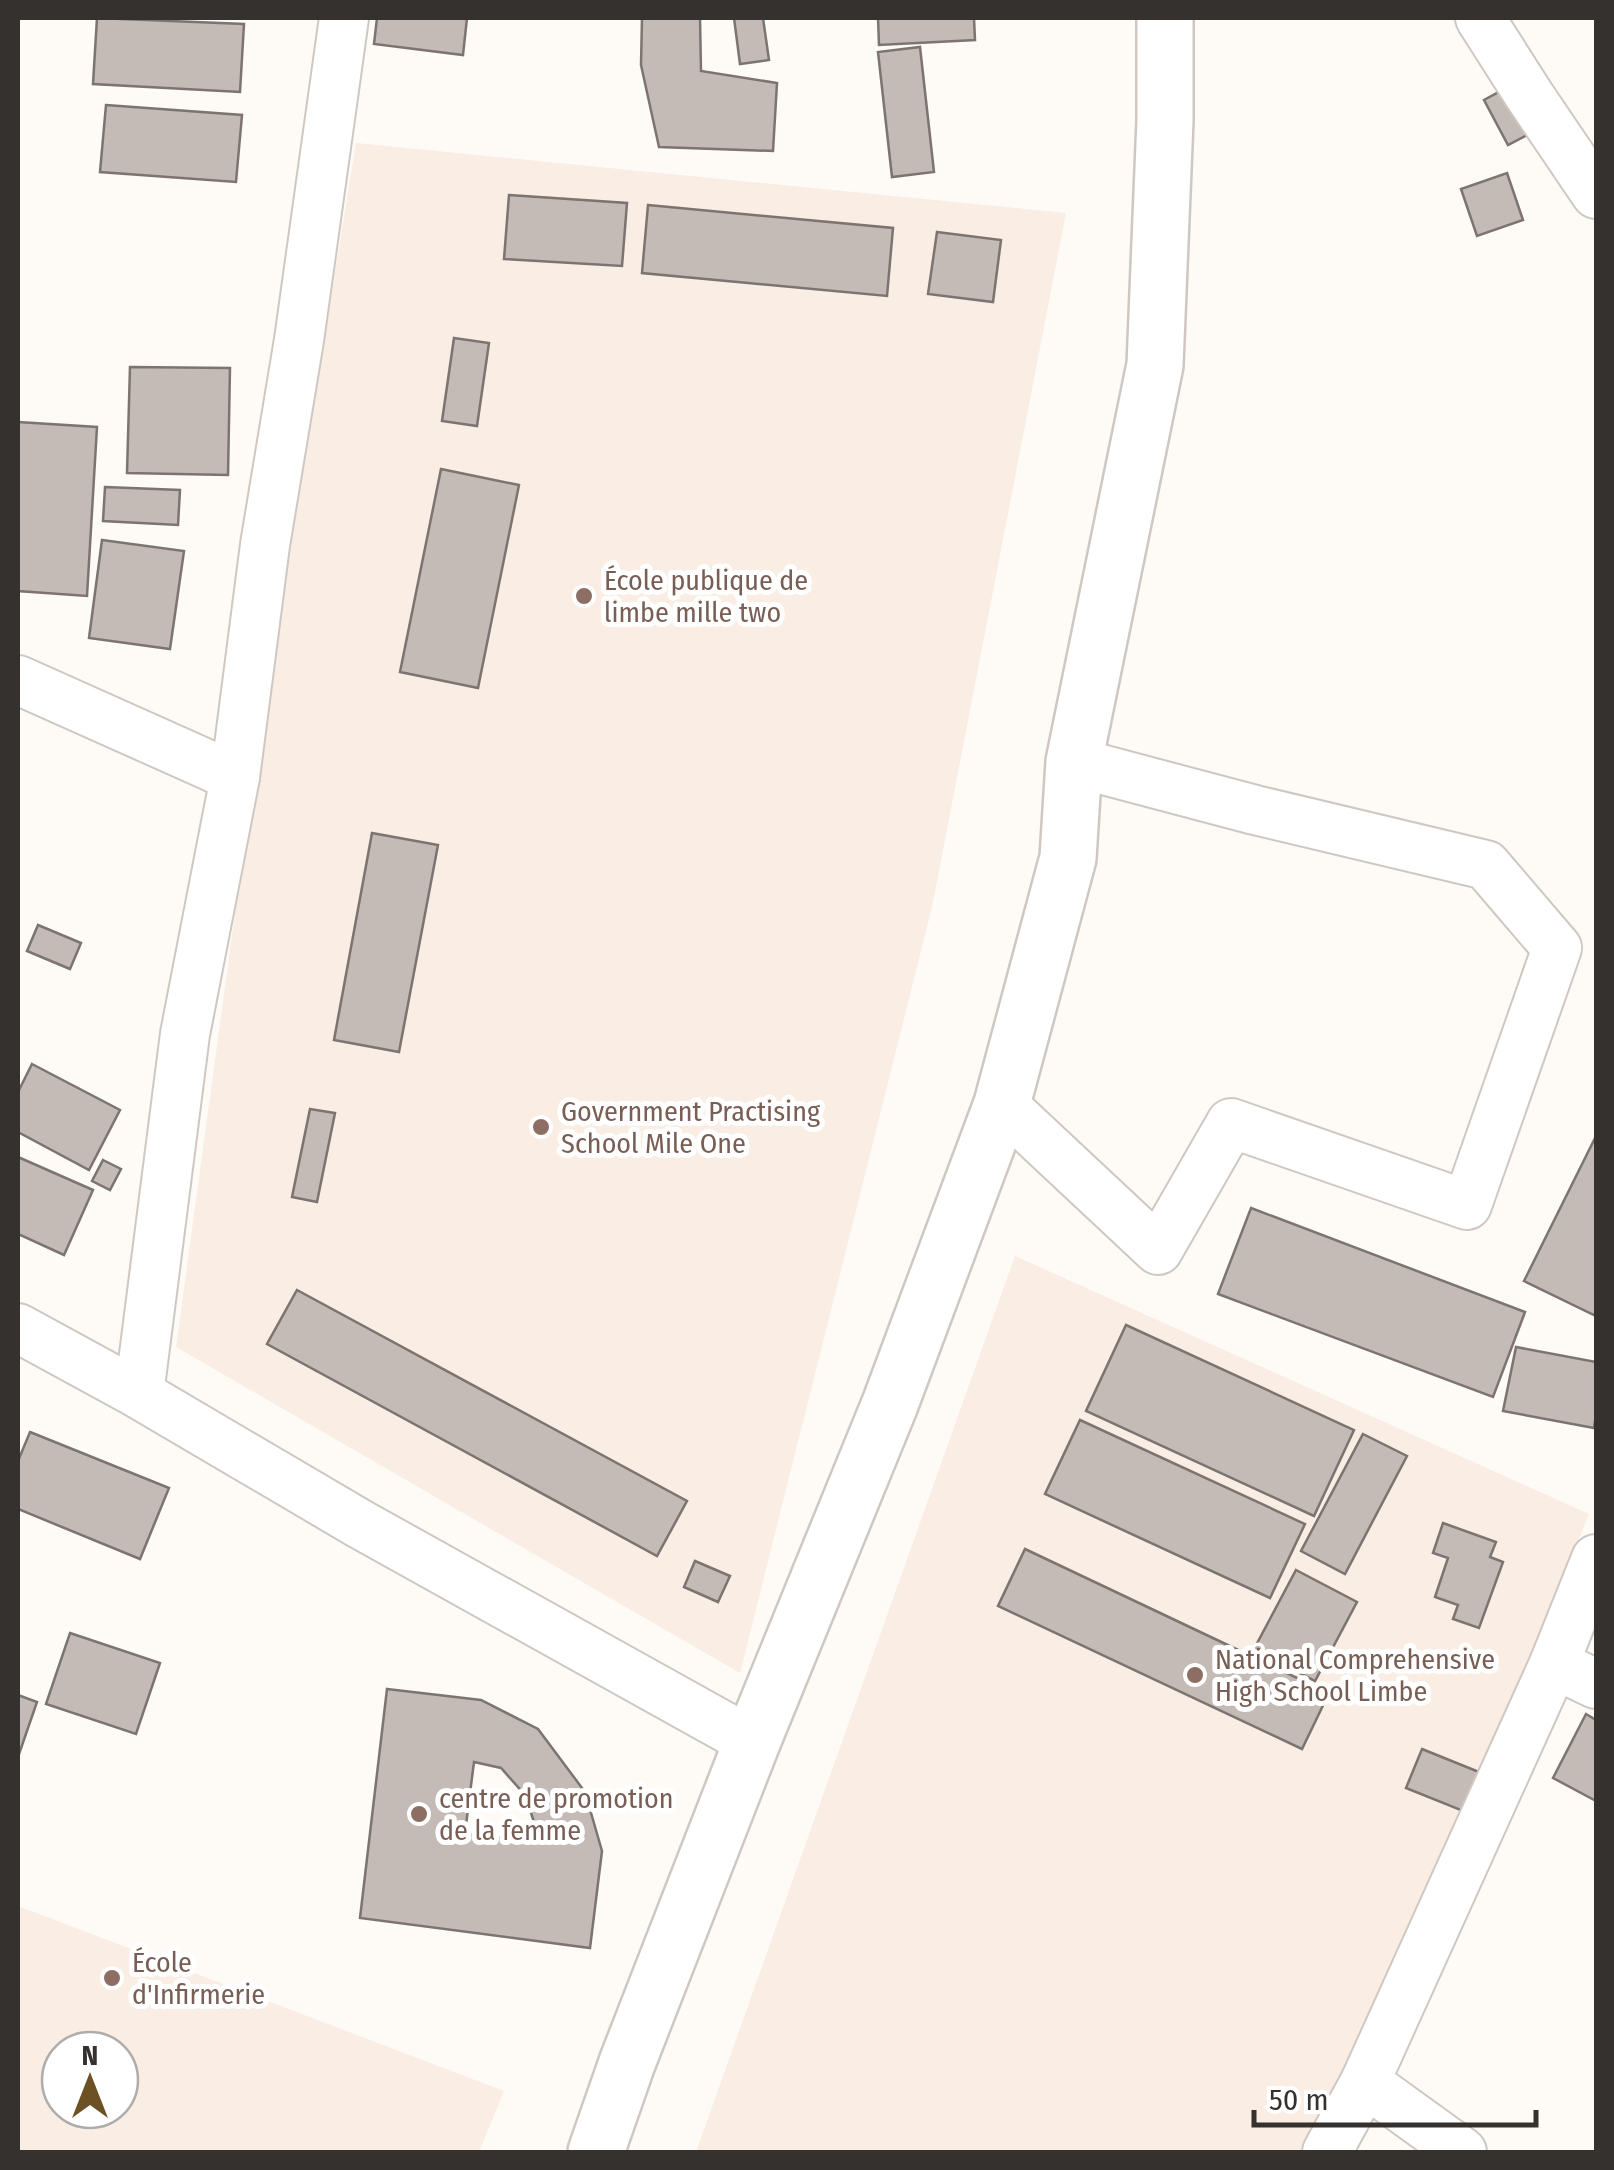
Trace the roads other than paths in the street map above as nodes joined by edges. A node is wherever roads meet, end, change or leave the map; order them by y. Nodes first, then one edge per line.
1 (344, 18) edge
2 (1164, 18) edge
3 (1480, 18) edge
4 (1596, 194) edge
5 (18, 680) edge
6 (1074, 762) junction
7 (236, 776) junction
8 (1002, 1104) junction
9 (18, 1328) edge
10 (139, 1394) junction
11 (1596, 1559) edge
12 (1554, 1664) junction
13 (1596, 1684) edge
14 (752, 1742) junction
15 (1364, 2082) junction
16 (596, 2152) edge
17 (1327, 2152) edge
18 (1462, 2152) edge

1 - 7 street
2 - 6 highway
3 - 4 street
5 - 7 street
6 - 8 highway
6 - 8 street
7 - 10 street
8 - 14 highway
9 - 10 street
10 - 14 street
11 - 12 street
12 - 13 street
12 - 15 street
14 - 16 highway
15 - 17 street
15 - 18 street

